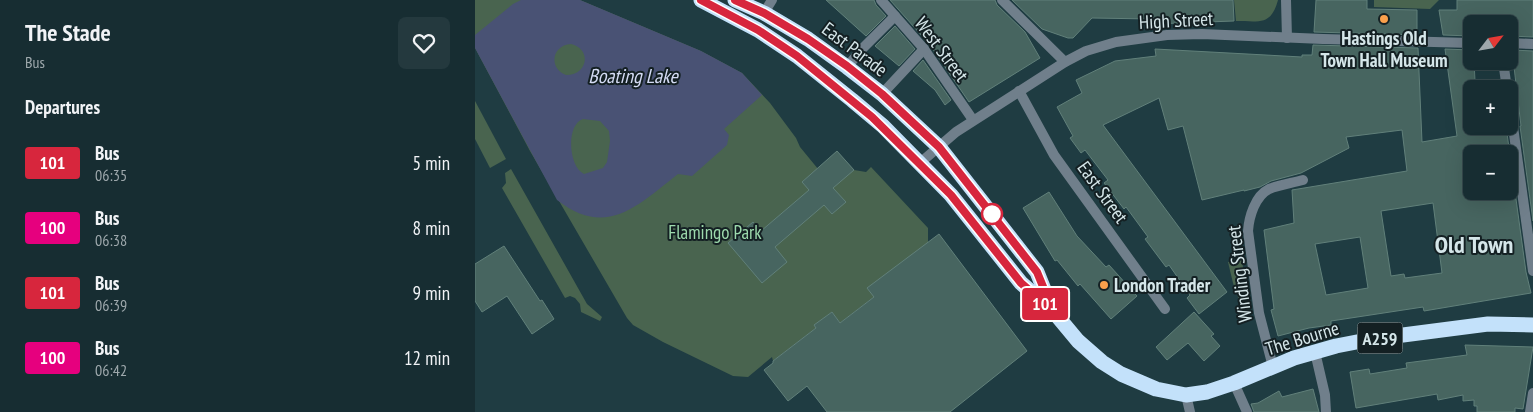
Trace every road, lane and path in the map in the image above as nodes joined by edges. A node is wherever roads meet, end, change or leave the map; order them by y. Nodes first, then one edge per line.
1 (701, 0) edge
2 (735, 0) edge
3 (773, 0) edge
4 (881, 0) edge
5 (1002, 0) edge
6 (1287, 0) edge
7 (764, 13) junction
8 (895, 16) junction
9 (1287, 38) junction
10 (1463, 42) edge
11 (1518, 43) edge
12 (1533, 44) edge
13 (924, 49) junction
14 (1065, 62) junction
15 (847, 66) junction
16 (1019, 92) junction
17 (882, 94) junction
18 (973, 120) junction
19 (1514, 135) edge
20 (939, 147) junction
21 (920, 163) junction
22 (1303, 180) dead end
23 (1533, 271) edge
24 (1165, 309) dead end
25 (1053, 311) junction
26 (1533, 325) edge
27 (1315, 352) junction
28 (1273, 367) junction
29 (1234, 383) junction
30 (1533, 393) edge
31 (1187, 395) junction
32 (1190, 412) edge
33 (1247, 412) edge
34 (1327, 412) edge
35 (1530, 412) edge

1 - 21 highway, A259
2 - 7 highway, East Parade / A259
3 - 7 street
4 - 8 street, West Street
5 - 14 street
6 - 9 street
7 - 15 highway, East Parade / A259
8 - 13 street, West Street
8 - 15 street
9 - 10 street, High Street
9 - 14 street, High Street
11 - 12 street
13 - 17 street
13 - 18 street, West Street
14 - 16 street, High Street
15 - 17 highway, East Parade / A259
16 - 18 street, High Street
16 - 24 street, East Street
17 - 20 highway, East Parade / A259
18 - 20 street, High Street
19 - 23 street
20 - 21 street, High Street
20 - 25 highway, A259
21 - 25 highway, A259
22 - 28 street, Winding Street
25 - 31 highway, A259
26 - 27 highway, The Bourne / A259
27 - 28 highway, The Bourne / A259
27 - 34 street
28 - 29 highway, The Bourne / A259
29 - 31 highway, A259
29 - 33 street
30 - 35 street
31 - 32 street

